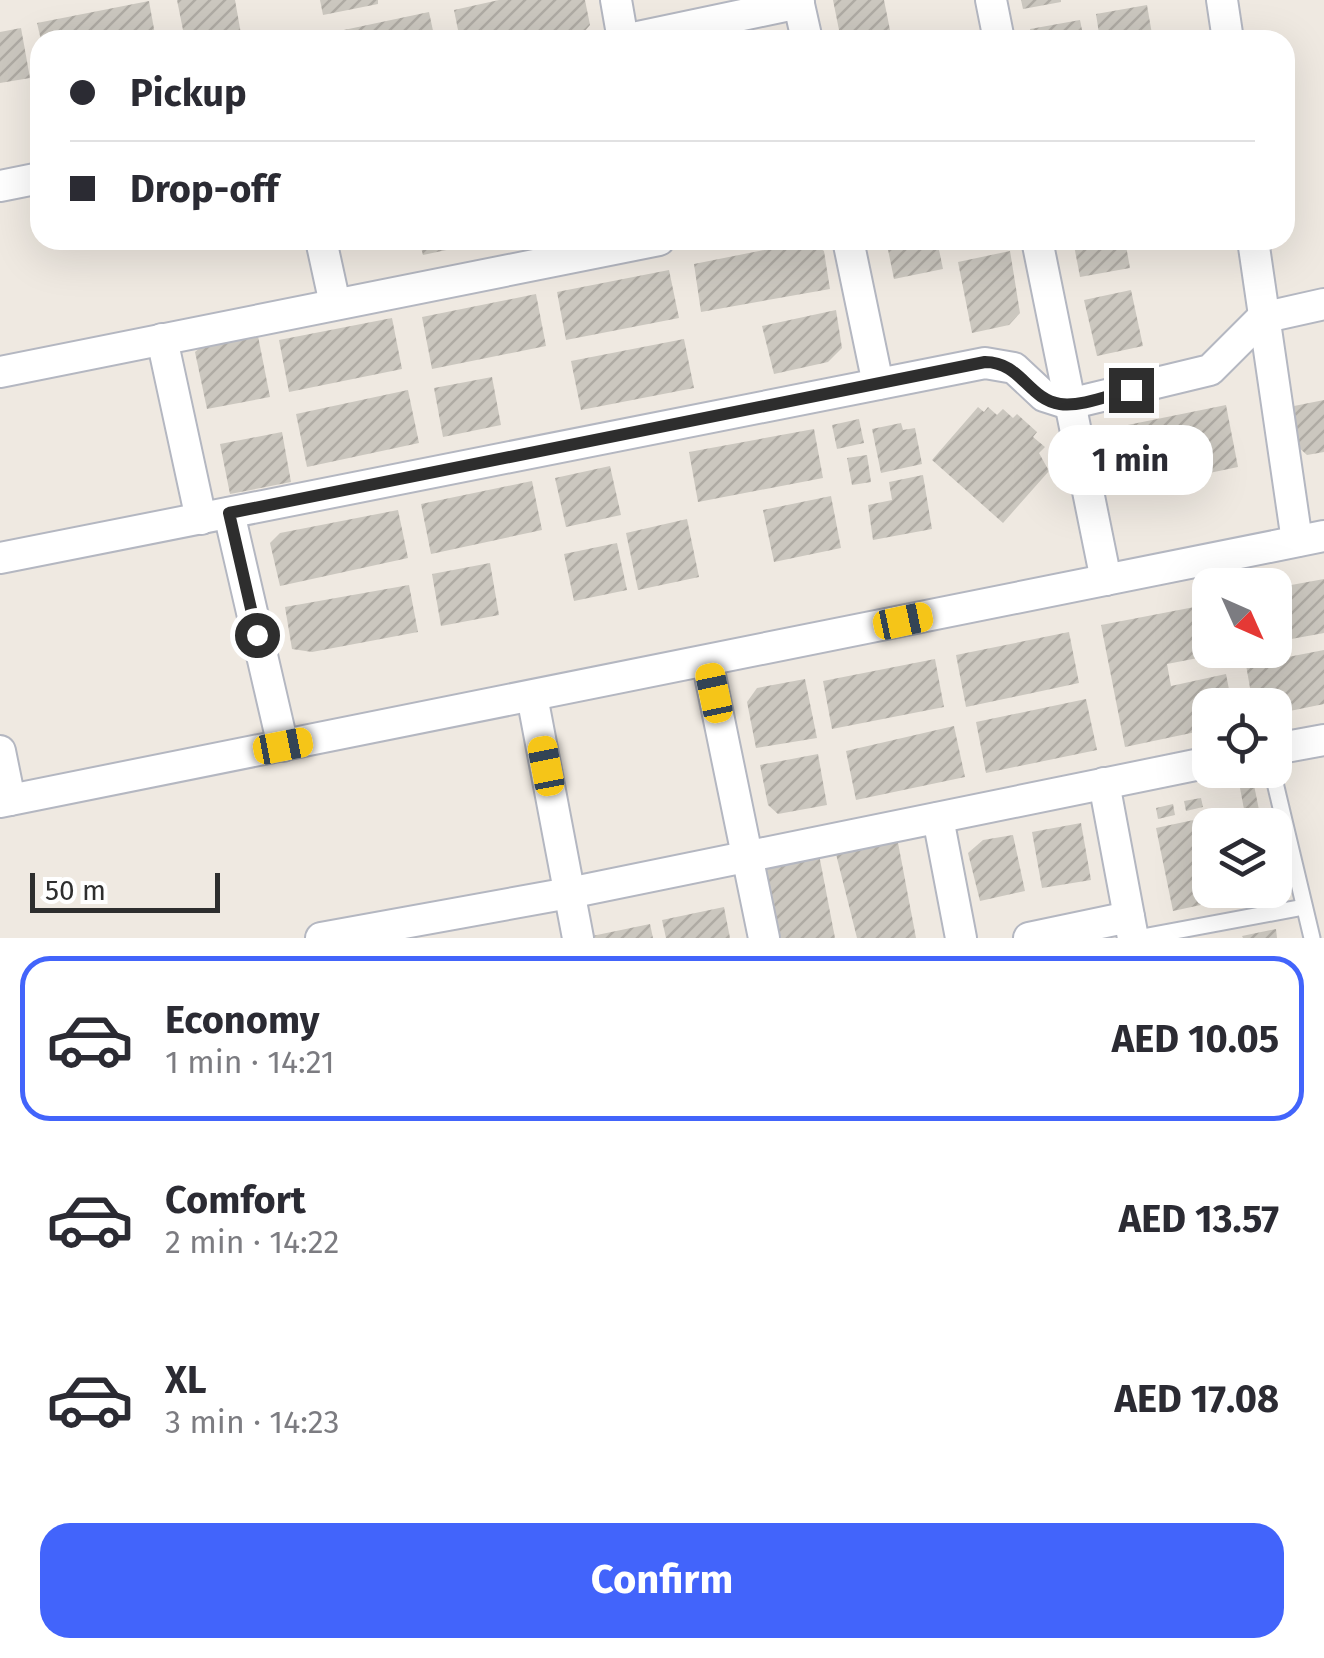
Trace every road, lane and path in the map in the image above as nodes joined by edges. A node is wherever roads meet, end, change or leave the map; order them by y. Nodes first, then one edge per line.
1 (616, 0) edge
2 (991, 0) edge
3 (1222, 0) edge
4 (799, 2) edge
5 (622, 30) edge
6 (670, 30) edge
7 (805, 30) edge
8 (997, 30) edge
9 (1226, 30) edge
10 (30, 180) edge
11 (0, 186) edge
12 (323, 250) edge
13 (609, 250) edge
14 (850, 250) edge
15 (1039, 250) edge
16 (1254, 250) edge
17 (336, 304) junction
18 (1324, 304) edge
19 (1262, 318) junction
20 (162, 339) junction
21 (0, 372) edge
22 (878, 384) junction
23 (1069, 404) junction
24 (215, 516) junction
25 (1310, 538) edge
26 (0, 558) edge
27 (1106, 580) junction
28 (707, 661) junction
29 (532, 696) junction
30 (1324, 740) edge
31 (283, 746) junction
32 (1292, 746) edge
33 (0, 751) edge
34 (1192, 766) edge
35 (1104, 783) junction
36 (1276, 788) edge
37 (5, 801) edge
38 (938, 818) junction
39 (747, 856) junction
40 (570, 892) junction
41 (1304, 907) junction
42 (1133, 931) edge
43 (386, 932) edge
44 (321, 938) edge
45 (578, 938) edge
46 (764, 938) edge
47 (961, 938) edge
48 (1030, 938) edge
49 (1312, 938) edge

1 - 5 street
2 - 8 street
3 - 9 street
4 - 6 street
4 - 7 street
10 - 11 street
12 - 17 street
13 - 17 street
14 - 22 street
15 - 23 street
16 - 19 street
17 - 20 street
18 - 19 street
19 - 23 street
19 - 25 street
20 - 21 street
20 - 24 street
22 - 23 street
22 - 24 street
23 - 27 street
24 - 26 street
24 - 31 street
25 - 27 street
27 - 28 street
28 - 29 street
28 - 39 street
29 - 31 street
29 - 40 street
30 - 32 street
31 - 37 street
33 - 37 street
34 - 35 street
35 - 38 street
35 - 42 street
36 - 41 lane
38 - 39 street
38 - 47 street
39 - 40 street
39 - 46 street
40 - 43 street
40 - 45 street
41 - 42 lane
41 - 49 lane
42 - 48 street
43 - 44 street

